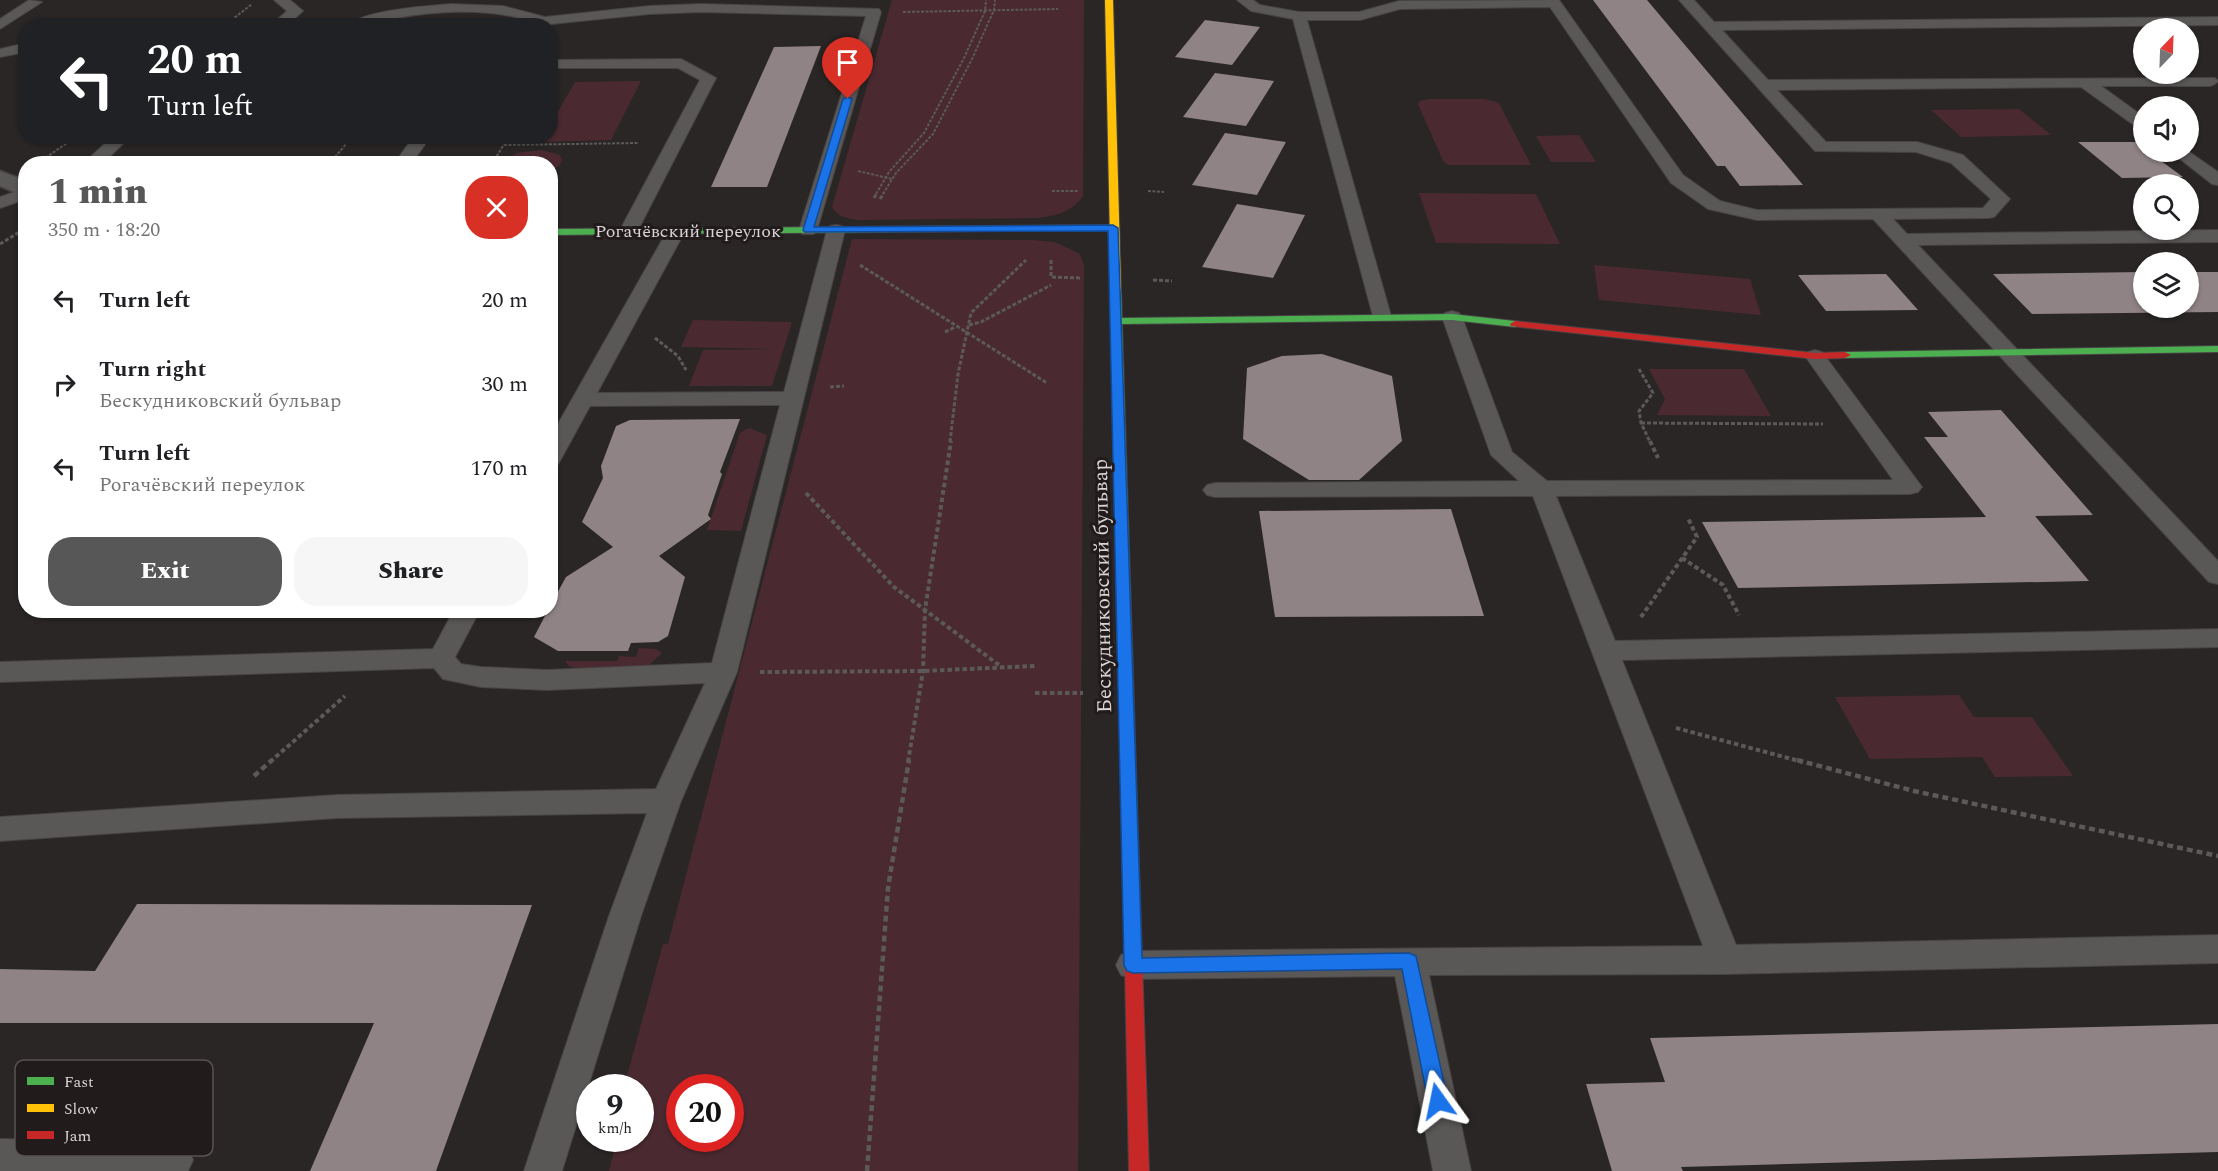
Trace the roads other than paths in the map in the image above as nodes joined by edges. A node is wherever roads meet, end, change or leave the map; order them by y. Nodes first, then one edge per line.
1 (281, 0) edge
2 (1109, 0) edge
3 (1244, 0) edge
4 (1686, 0) edge
5 (35, 2) dead end
6 (704, 4) edge
7 (875, 8) edge
8 (1299, 16) junction
9 (287, 18) edge
10 (376, 18) edge
11 (538, 18) edge
12 (558, 21) edge
13 (2218, 21) edge
14 (0, 24) edge
15 (1710, 26) junction
16 (18, 49) edge
17 (0, 53) edge
18 (558, 64) edge
19 (2210, 81) dead end
20 (2085, 82) junction
21 (1764, 86) junction
22 (2133, 117) edge
23 (114, 144) edge
24 (100, 156) edge
25 (2193, 162) edge
26 (0, 178) edge
27 (2218, 180) edge
28 (18, 188) edge
29 (18, 195) edge
30 (0, 203) edge
31 (1878, 214) junction
32 (1113, 228) junction
33 (808, 230) junction
34 (558, 232) edge
35 (628, 232) junction
36 (675, 233) junction
37 (2218, 236) edge
38 (834, 238) junction
39 (1904, 240) junction
40 (1381, 316) junction
41 (1452, 317) junction
42 (1117, 321) junction
43 (2218, 349) edge
44 (2007, 352) junction
45 (1815, 356) junction
46 (792, 398) junction
47 (583, 400) junction
48 (558, 445) edge
49 (1542, 489) junction
50 (1215, 490) dead end
51 (2218, 576) edge
52 (463, 618) edge
53 (2218, 638) edge
54 (1604, 651) junction
55 (441, 658) junction
56 (0, 672) edge
57 (723, 672) junction
58 (666, 801) junction
59 (0, 829) edge
60 (2218, 949) edge
61 (1725, 960) junction
62 (1409, 961) junction
63 (1133, 965) junction
64 (0, 1157) edge
65 (169, 1171) edge
66 (543, 1171) edge
67 (1139, 1171) edge
68 (1452, 1171) edge

1 - 9 lane
2 - 32 street, Бескудниковский бульвар
3 - 8 lane
4 - 15 lane
5 - 14 lane
6 - 7 lane
6 - 12 lane
7 - 33 lane
8 - 31 lane
8 - 40 lane
10 - 11 lane
13 - 15 lane
15 - 21 lane
16 - 17 lane
18 - 35 lane
19 - 20 lane
20 - 21 lane
20 - 22 lane
21 - 31 lane
23 - 24 lane
25 - 27 lane
26 - 28 street
29 - 30 lane
31 - 39 lane
32 - 38 street, Рогачёвский переулок
32 - 42 street, Бескудниковский бульвар
33 - 36 street, Рогачёвский переулок
33 - 38 street, Рогачёвский переулок
34 - 35 street, Рогачёвский переулок
35 - 36 street, Рогачёвский переулок
36 - 47 lane
37 - 39 lane
38 - 46 lane
39 - 44 lane
40 - 41 street
40 - 42 street
41 - 45 street
41 - 49 lane
42 - 63 street, Бескудниковский бульвар
43 - 44 street
44 - 45 street
44 - 51 lane
45 - 49 lane
46 - 47 lane
46 - 57 lane
47 - 48 lane
49 - 50 lane
49 - 54 lane
52 - 55 lane
53 - 54 lane
54 - 61 lane
55 - 56 lane
55 - 57 lane
57 - 58 lane
58 - 59 lane
58 - 66 lane
60 - 61 lane
61 - 62 lane
62 - 63 lane
62 - 68 lane
63 - 67 street, Бескудниковский бульвар
64 - 65 lane

